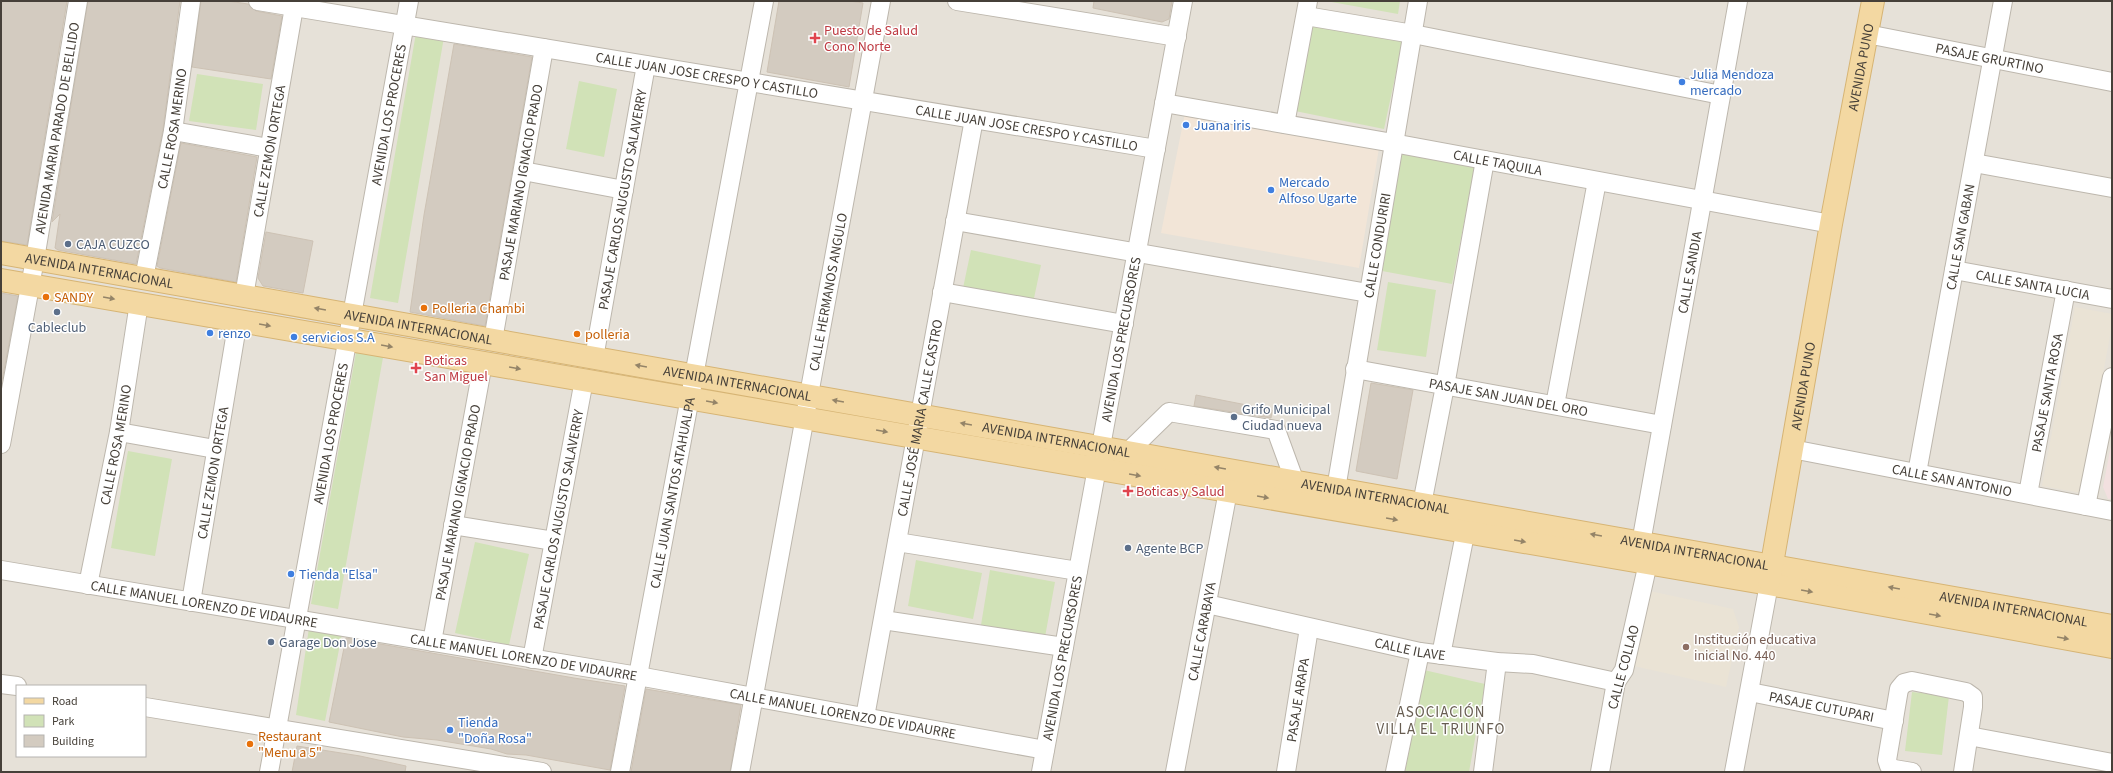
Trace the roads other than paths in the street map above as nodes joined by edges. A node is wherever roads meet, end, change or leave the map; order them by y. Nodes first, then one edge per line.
1 (78, 1) edge
2 (191, 1) edge
3 (258, 1) edge
4 (409, 1) edge
5 (764, 1) edge
6 (881, 1) edge
7 (957, 1) edge
8 (1183, 1) edge
9 (1418, 1) edge
10 (1738, 1) edge
11 (1873, 1) edge
12 (2003, 1) edge
13 (1001, 5) edge
14 (294, 7) junction
15 (1307, 8) edge
16 (404, 25) junction
17 (1413, 34) junction
18 (1867, 34) junction
19 (1177, 37) junction
20 (544, 48) junction
21 (1993, 59) junction
22 (646, 65) junction
23 (749, 82) junction
24 (2112, 82) edge
25 (1721, 95) junction
26 (863, 100) junction
27 (1164, 104) junction
28 (974, 119) junction
29 (1285, 124) junction
30 (173, 131) junction
31 (1393, 143) junction
32 (269, 148) junction
33 (1156, 148) junction
34 (1485, 160) junction
35 (1974, 163) junction
36 (523, 171) junction
37 (1597, 181) junction
38 (2112, 188) edge
39 (624, 190) junction
40 (1703, 200) junction
41 (955, 221) junction
42 (1831, 224) junction
43 (1137, 252) junction
44 (1, 253) edge
45 (35, 259) junction
46 (1954, 270) junction
47 (144, 278) junction
48 (1, 280) edge
49 (30, 285) junction
50 (2066, 290) junction
51 (942, 292) junction
52 (1368, 293) junction
53 (244, 296) junction
54 (2112, 299) edge
55 (139, 303) junction
56 (351, 315) junction
57 (238, 320) junction
58 (1124, 324) junction
59 (349, 340) junction
60 (493, 340) junction
61 (594, 358) junction
62 (483, 363) junction
63 (1355, 369) junction
64 (694, 375) junction
65 (2112, 377) edge
66 (584, 380) junction
67 (1445, 386) junction
68 (809, 396) junction
69 (690, 398) junction
70 (1555, 405) junction
71 (920, 415) junction
72 (805, 418) junction
73 (1662, 425) junction
74 (119, 432) junction
75 (917, 437) junction
76 (1, 444) edge
77 (1101, 447) junction
78 (215, 449) junction
79 (1792, 449) junction
80 (1128, 452) junction
81 (1097, 468) junction
82 (1918, 473) junction
83 (1295, 482) junction
84 (1336, 489) junction
85 (1228, 491) junction
86 (2028, 494) junction
87 (1422, 504) junction
88 (2086, 506) junction
89 (2112, 511) edge
90 (1467, 522) junction
91 (453, 525) junction
92 (554, 541) junction
93 (897, 542) junction
94 (1641, 543) junction
95 (1648, 563) junction
96 (1, 570) edge
97 (1078, 571) junction
98 (1770, 575) junction
99 (88, 585) junction
100 (191, 602) junction
101 (1206, 604) junction
102 (296, 620) junction
103 (883, 620) junction
104 (2112, 626) edge
105 (1309, 628) junction
106 (432, 642) junction
107 (1064, 647) junction
108 (2112, 647) edge
109 (1420, 652) junction
110 (1441, 655) junction
111 (532, 659) junction
112 (1497, 662) junction
113 (638, 676) junction
114 (1616, 682) junction
115 (1, 684) edge
116 (16, 686) edge
117 (1750, 692) junction
118 (754, 697) junction
119 (146, 707) edge
120 (865, 718) junction
121 (1894, 721) junction
122 (277, 728) junction
123 (1969, 736) junction
124 (1045, 750) junction
125 (2112, 762) edge
126 (269, 772) edge
127 (542, 772) edge
128 (620, 772) edge
129 (740, 772) edge
130 (1041, 772) edge
131 (1175, 772) edge
132 (1286, 772) edge
133 (1396, 772) edge
134 (1483, 772) edge
135 (1600, 772) edge
136 (1734, 772) edge
137 (1912, 772) edge
138 (1963, 772) edge
139 (2110, 772) edge

1 - 45 street, AVENIDA MARIA PARADO DE BELLIDO
2 - 30 street, CALLE ROSA MERINO
3 - 14 street, CALLE JUAN JOSE CRESPO Y CASTILLO
4 - 16 street, AVENIDA LOS PROCERES
5 - 23 street, CALLE JUAN SANTOS ATAHUALPA
6 - 26 street, CALLE HERMANOS ANGULO
7 - 13 street
8 - 19 street, AVENIDA LOS PRECURSORES
9 - 17 street, CALLE CONDURIRI
10 - 25 street, CALLE SANDIA
11 - 18 main road, AVENIDA PUNO
12 - 21 street, CALLE SAN GABAN
13 - 19 street
14 - 16 street, CALLE JUAN JOSE CRESPO Y CASTILLO
14 - 32 street, CALLE ZEMON ORTEGA
15 - 17 street
15 - 29 street
16 - 20 street, CALLE JUAN JOSE CRESPO Y CASTILLO
16 - 56 street, AVENIDA LOS PROCERES
17 - 25 street
17 - 31 street, CALLE CONDURIRI
18 - 21 street, PASAJE GRURTINO
18 - 42 main road, AVENIDA PUNO
19 - 27 street, AVENIDA LOS PRECURSORES
20 - 22 street, CALLE JUAN JOSE CRESPO Y CASTILLO
20 - 36 street, PASAJE MARIANO IGNACIO PRADO
21 - 24 street, PASAJE GRURTINO
21 - 35 street, CALLE SAN GABAN
22 - 23 street, CALLE JUAN JOSE CRESPO Y CASTILLO
22 - 39 street, PASAJE CARLOS AUGUSTO SALAVERRY
23 - 26 street, CALLE JUAN JOSE CRESPO Y CASTILLO
23 - 64 street, CALLE JUAN SANTOS ATAHUALPA
25 - 40 street, CALLE SANDIA
26 - 28 street, CALLE JUAN JOSE CRESPO Y CASTILLO
26 - 68 street, CALLE HERMANOS ANGULO
27 - 29 street, CALLE TAQUILA
27 - 33 street, AVENIDA LOS PRECURSORES
28 - 33 street, CALLE JUAN JOSE CRESPO Y CASTILLO
28 - 41 street, CALLE JOSÉ MARIA CALLE CASTRO
29 - 31 street, CALLE TAQUILA
30 - 32 street
30 - 47 street, CALLE ROSA MERINO
31 - 34 street, CALLE TAQUILA
31 - 52 street, CALLE CONDURIRI
32 - 53 street, CALLE ZEMON ORTEGA
33 - 43 street, AVENIDA LOS PRECURSORES
34 - 37 street, CALLE TAQUILA
34 - 67 street
35 - 38 street
35 - 46 street, CALLE SAN GABAN
36 - 39 street
36 - 60 street, PASAJE MARIANO IGNACIO PRADO
37 - 40 street, CALLE TAQUILA
37 - 70 street
39 - 61 street, PASAJE CARLOS AUGUSTO SALAVERRY
40 - 42 street, CALLE TAQUILA
40 - 73 street, CALLE SANDIA
41 - 43 street
41 - 51 street, CALLE JOSÉ MARIA CALLE CASTRO
42 - 79 main road, AVENIDA PUNO
43 - 52 street
43 - 58 street, AVENIDA LOS PRECURSORES
44 - 45 main road, AVENIDA INTERNACIONAL
45 - 47 main road, AVENIDA INTERNACIONAL
45 - 49 street, AVENIDA MARIA PARADO DE BELLIDO
46 - 50 street, CALLE SANTA LUCIA
46 - 82 street, CALLE SAN GABAN
47 - 53 main road, AVENIDA INTERNACIONAL
48 - 49 main road, AVENIDA INTERNACIONAL
49 -> 55 main road, AVENIDA INTERNACIONAL
49 - 76 street, AVENIDA MARIA PARADO DE BELLIDO
50 - 54 street, CALLE SANTA LUCIA
50 - 86 street, PASAJE SANTA ROSA
51 - 58 street
51 - 71 street, CALLE JOSÉ MARIA CALLE CASTRO
52 - 63 street, CALLE CONDURIRI
56 -> 53 main road, AVENIDA INTERNACIONAL
55 - 57 main road, AVENIDA INTERNACIONAL
55 - 74 street, CALLE ROSA MERINO
56 - 59 street, AVENIDA LOS PROCERES
56 - 60 main road, AVENIDA INTERNACIONAL
57 -> 59 main road, AVENIDA INTERNACIONAL
57 - 78 street, CALLE ZEMON ORTEGA
58 - 77 street, AVENIDA LOS PRECURSORES
59 -> 62 main road, AVENIDA INTERNACIONAL
59 - 102 street, AVENIDA LOS PROCERES
60 - 61 main road, AVENIDA INTERNACIONAL
64 -> 61 main road, AVENIDA INTERNACIONAL
62 -> 66 main road, AVENIDA INTERNACIONAL
62 - 91 street, PASAJE MARIANO IGNACIO PRADO
63 - 67 street, PASAJE SAN JUAN DEL ORO
63 - 84 street, CALLE CONDURIRI
64 - 68 main road, AVENIDA INTERNACIONAL
64 - 69 street, CALLE JUAN SANTOS ATAHUALPA
65 - 88 street
66 - 69 main road, AVENIDA INTERNACIONAL
66 - 92 street, PASAJE CARLOS AUGUSTO SALAVERRY
67 - 70 street, PASAJE SAN JUAN DEL ORO
67 - 87 street
71 -> 68 main road, AVENIDA INTERNACIONAL
68 - 72 street, CALLE HERMANOS ANGULO
69 -> 72 main road, AVENIDA INTERNACIONAL
69 - 113 street, CALLE JUAN SANTOS ATAHUALPA
70 - 73 street, PASAJE SAN JUAN DEL ORO
71 - 75 street, CALLE JOSÉ MARIA CALLE CASTRO
77 -> 71 main road, AVENIDA INTERNACIONAL
72 -> 75 main road, AVENIDA INTERNACIONAL
72 - 118 street, CALLE HERMANOS ANGULO
73 - 94 street, CALLE SANDIA
74 - 78 street
74 - 99 street, CALLE ROSA MERINO
75 - 81 main road, AVENIDA INTERNACIONAL
75 - 93 street, CALLE JOSÉ MARIA CALLE CASTRO
77 - 80 main road, AVENIDA INTERNACIONAL
77 - 81 street, AVENIDA LOS PRECURSORES
78 - 100 street, CALLE ZEMON ORTEGA
79 - 82 street, CALLE SAN ANTONIO
79 - 98 main road, AVENIDA PUNO
83 -> 80 main road, AVENIDA INTERNACIONAL
80 - 83 street
81 -> 85 main road, AVENIDA INTERNACIONAL
81 - 97 street, AVENIDA LOS PRECURSORES
82 - 86 street, CALLE SAN ANTONIO
83 - 84 main road, AVENIDA INTERNACIONAL
84 - 87 main road, AVENIDA INTERNACIONAL
85 -> 90 main road, AVENIDA INTERNACIONAL
85 - 101 street, CALLE CARABAYA
86 - 88 street, CALLE SAN ANTONIO
87 - 90 main road, AVENIDA INTERNACIONAL
88 - 89 street, CALLE SAN ANTONIO
94 -> 90 main road, AVENIDA INTERNACIONAL
90 -> 95 main road, AVENIDA INTERNACIONAL
90 - 110 street
91 - 92 street
91 - 106 street, PASAJE MARIANO IGNACIO PRADO
92 - 111 street, PASAJE CARLOS AUGUSTO SALAVERRY
93 - 97 street
93 - 103 street, CALLE JOSÉ MARIA CALLE CASTRO
94 - 98 main road, AVENIDA INTERNACIONAL
95 - 98 main road, AVENIDA INTERNACIONAL
95 - 114 street, CALLE COLLAO
96 - 99 street, CALLE MANUEL LORENZO DE VIDAURRE
97 - 107 street, AVENIDA LOS PRECURSORES
104 -> 98 main road, AVENIDA INTERNACIONAL
98 -> 108 main road, AVENIDA INTERNACIONAL
98 - 117 street, AVENIDA PUNO
99 - 100 street, CALLE MANUEL LORENZO DE VIDAURRE
100 - 102 street, CALLE MANUEL LORENZO DE VIDAURRE
101 - 105 street, CALLE ILAVE
101 - 131 street, CALLE CARABAYA
102 - 106 street, CALLE MANUEL LORENZO DE VIDAURRE
102 - 122 street, AVENIDA LOS PROCERES
103 - 107 street
103 - 120 street, CALLE JOSÉ MARIA CALLE CASTRO
105 - 109 street, CALLE ILAVE
105 - 132 street, PASAJE ARAPA
106 - 111 street, CALLE MANUEL LORENZO DE VIDAURRE
107 - 124 street, AVENIDA LOS PRECURSORES
109 - 110 street, CALLE ILAVE
109 - 133 street
110 - 112 street, CALLE ILAVE
111 - 113 street, CALLE MANUEL LORENZO DE VIDAURRE
112 - 114 street, CALLE ILAVE
112 - 134 street
113 - 118 street, CALLE MANUEL LORENZO DE VIDAURRE
113 - 128 street, CALLE JUAN SANTOS ATAHUALPA
114 - 135 street, CALLE COLLAO
115 - 116 street
117 - 121 street, PASAJE CUTUPARI
117 - 136 street, AVENIDA PUNO
118 - 120 street, CALLE MANUEL LORENZO DE VIDAURRE
118 - 129 street, CALLE HERMANOS ANGULO
119 - 122 street
120 - 124 street, CALLE MANUEL LORENZO DE VIDAURRE
121 - 123 street
121 - 137 street
122 - 126 street, AVENIDA LOS PROCERES
122 - 127 street
123 - 125 street
123 - 138 street
124 - 130 street, AVENIDA LOS PRECURSORES
125 - 139 street

